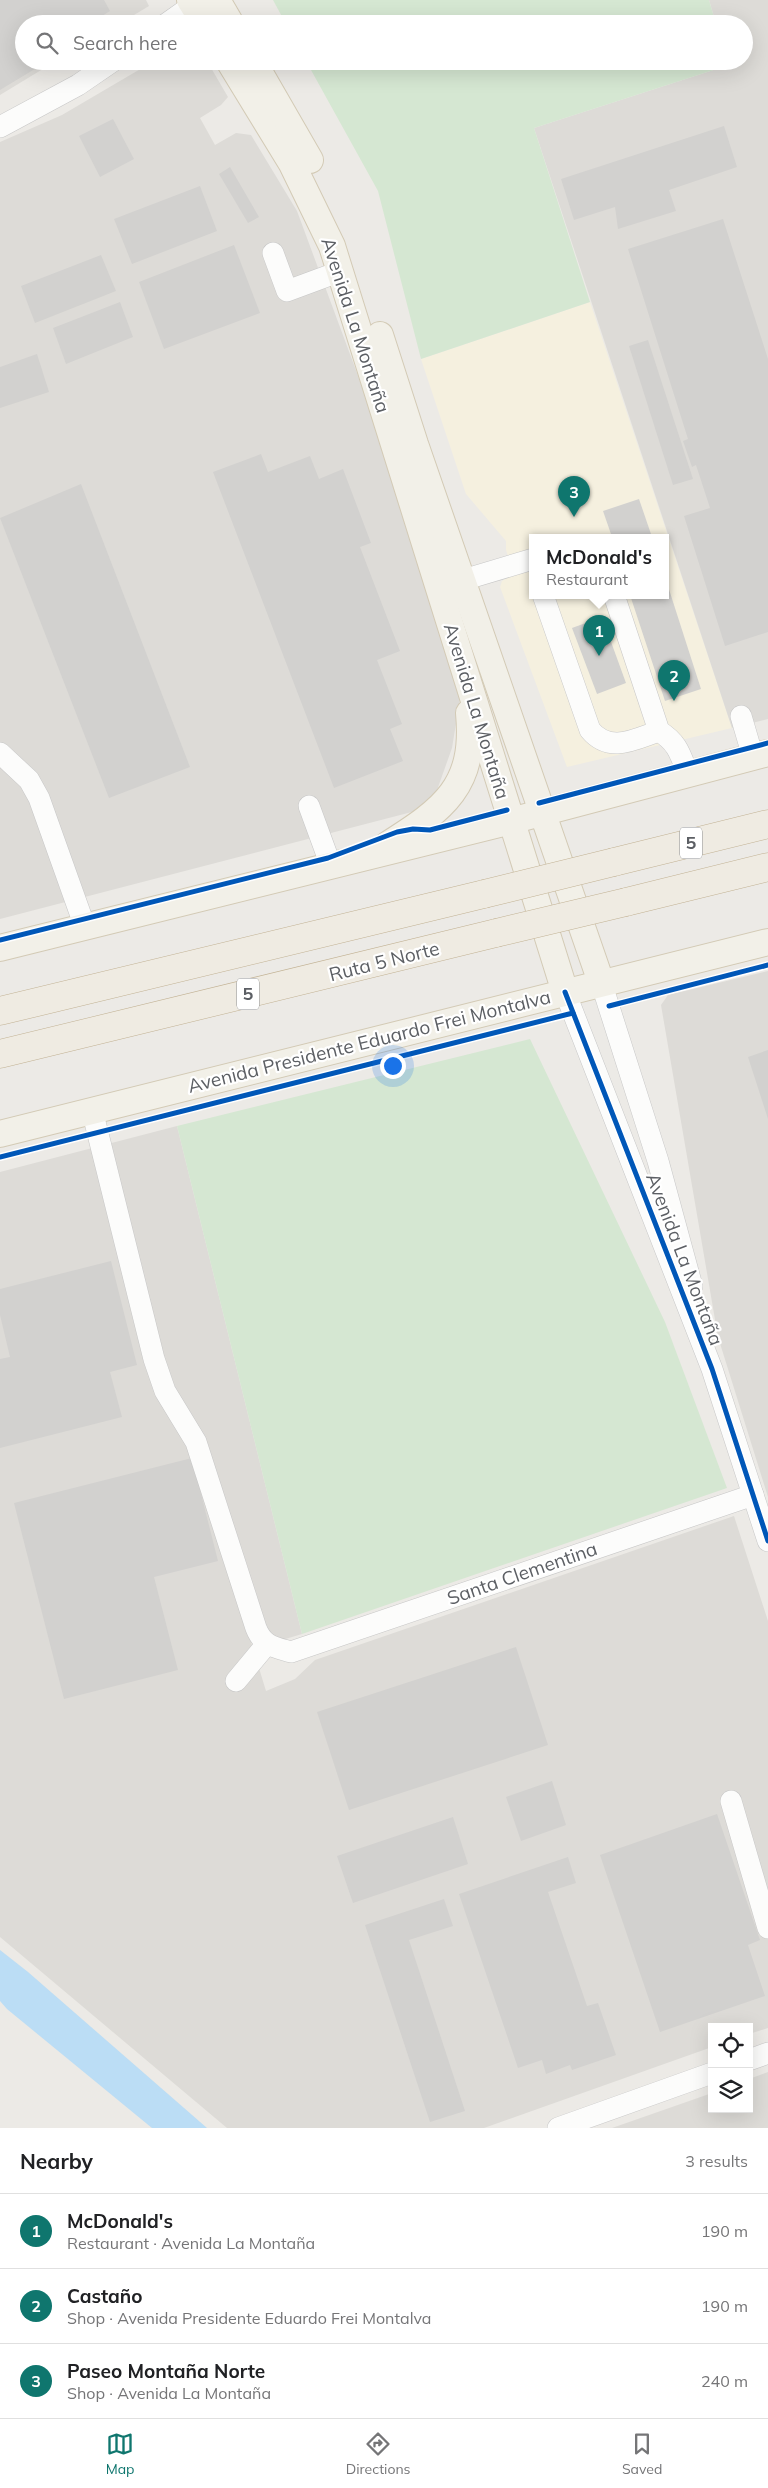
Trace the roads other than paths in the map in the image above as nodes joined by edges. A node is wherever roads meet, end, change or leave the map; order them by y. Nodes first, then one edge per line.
1 (201, 7) edge
2 (185, 15) edge
3 (215, 15) edge
4 (100, 70) edge
5 (235, 70) edge
6 (258, 70) edge
7 (0, 127) edge
8 (273, 253) dead end
9 (341, 271) junction
10 (529, 563) edge
11 (464, 580) junction
12 (549, 599) edge
13 (615, 599) edge
14 (462, 665) junction
15 (741, 716) dead end
16 (659, 731) junction
17 (0, 753) edge
18 (761, 755) edge
19 (688, 774) junction
20 (309, 806) dead end
21 (542, 813) junction
22 (511, 821) junction
23 (768, 824) edge
24 (371, 856) junction
25 (331, 866) junction
26 (768, 867) edge
27 (85, 927) junction
28 (768, 942) edge
29 (0, 948) edge
30 (602, 982) junction
31 (565, 992) junction
32 (0, 1011) edge
33 (0, 1054) edge
34 (92, 1110) junction
35 (0, 1134) edge
36 (712, 1369) junction
37 (753, 1495) junction
38 (768, 1541) edge
39 (266, 1645) junction
40 (236, 1682) dead end
41 (731, 1801) dead end
42 (768, 1928) edge
43 (768, 2053) edge
44 (753, 2059) edge
45 (708, 2074) edge
46 (558, 2128) edge

1 - 2 street
1 - 3 main road
4 - 7 street
5 - 9 main road, Avenida La Montaña
6 - 11 main road, Avenida La Montaña
8 - 9 street
9 - 14 main road, Avenida La Montaña
10 - 11 street
11 - 21 main road, Avenida La Montaña
12 - 16 street
13 - 16 street
14 - 22 main road, Avenida La Montaña
14 - 24 main road
15 - 18 street
16 - 19 street
17 - 27 street
18 - 19 main road
19 - 21 main road
20 - 25 street
21 - 22 main road
21 - 30 main road, Avenida La Montaña
22 - 24 main road
22 - 31 main road, Avenida La Montaña
23 - 32 highway, 5, bridge
24 - 25 main road
25 - 27 main road
26 - 33 highway, Ruta 5 Norte / 5, bridge
27 - 29 main road
28 - 30 main road, Avenida Presidente Eduardo Frei Montalva
30 - 31 main road, Avenida Presidente Eduardo Frei Montalva
30 - 36 street, Avenida La Montaña
31 - 34 main road, Avenida Presidente Eduardo Frei Montalva
31 - 36 street, Avenida La Montaña
34 - 35 main road, Avenida Presidente Eduardo Frei Montalva
34 - 39 street
36 - 37 street, Avenida La Montaña
37 - 38 street, Avenida La Montaña
37 - 39 street, Santa Clementina
39 - 40 street
41 - 42 street
43 - 44 street
45 - 46 street

